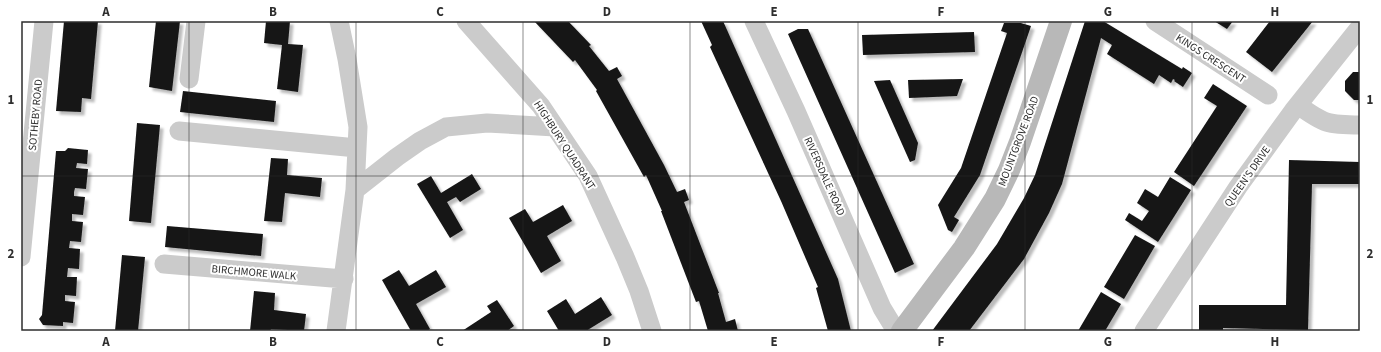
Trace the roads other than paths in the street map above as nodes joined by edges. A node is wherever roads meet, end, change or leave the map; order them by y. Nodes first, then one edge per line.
1 (44, 21) edge
2 (196, 21) edge
3 (339, 21) edge
4 (466, 21) edge
5 (754, 21) edge
6 (1062, 21) edge
7 (1155, 21) edge
8 (1360, 27) edge
9 (189, 79) dead end
10 (1268, 95) dead end
11 (1298, 105) junction
12 (1360, 125) edge
13 (28, 127) edge
14 (555, 127) junction
15 (179, 130) dead end
16 (357, 148) junction
17 (355, 190) junction
18 (21, 257) edge
19 (164, 264) dead end
20 (344, 279) junction
21 (336, 331) edge
22 (652, 331) edge
23 (896, 331) edge
24 (902, 331) edge
25 (1144, 331) edge

1 - 13 street, SOTHEBY ROAD
2 - 9 street
3 - 16 street
4 - 14 street, HIGHBURY QUADRANT
5 - 23 street, RIVERSDALE ROAD
6 - 24 street, MOUNTGROVE ROAD
7 - 10 street, KINGS CRESCENT
8 - 11 street, QUEEN'S DRIVE
11 - 12 street
11 - 25 street, QUEEN'S DRIVE
13 - 18 street, SOTHEBY ROAD
14 - 17 street
14 - 22 street, HIGHBURY QUADRANT
15 - 16 street
16 - 17 street
17 - 20 street
19 - 20 street, BIRCHMORE WALK
20 - 21 street

